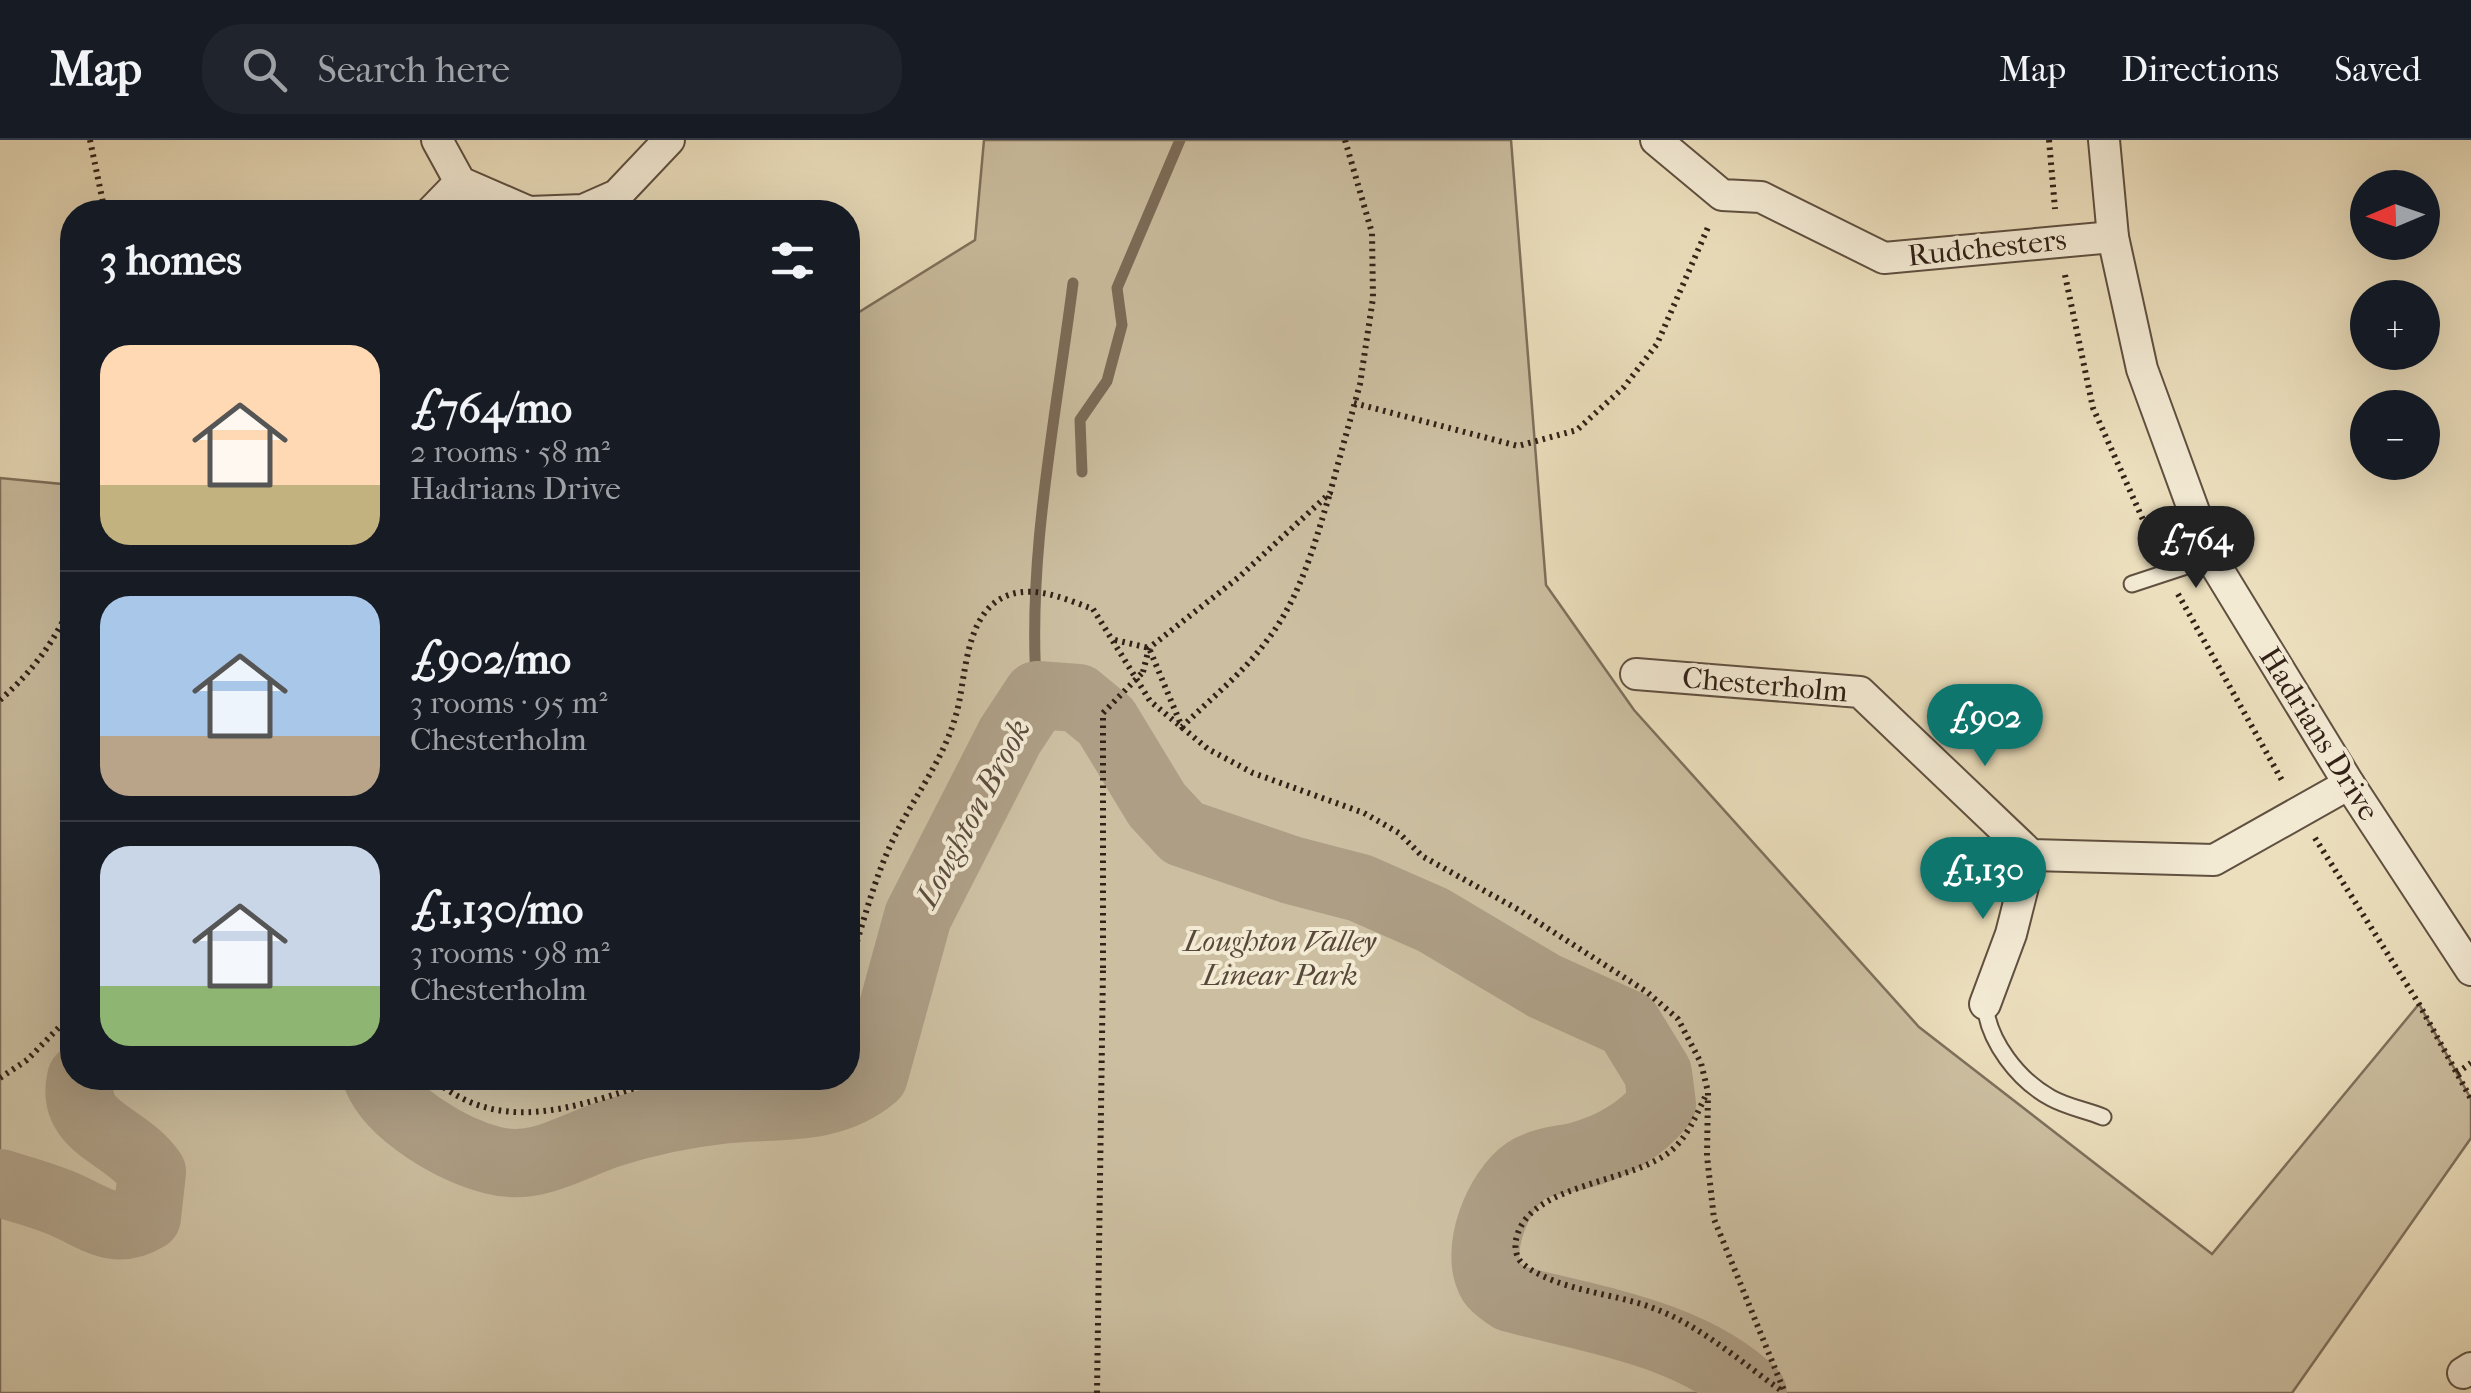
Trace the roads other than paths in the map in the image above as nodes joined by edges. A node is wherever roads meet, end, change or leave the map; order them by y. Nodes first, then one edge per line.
1 (437, 140) edge
2 (669, 140) edge
3 (1656, 140) edge
4 (2104, 140) edge
5 (460, 182) junction
6 (443, 200) edge
7 (501, 200) edge
8 (607, 200) edge
9 (2113, 237) junction
10 (2211, 558) junction
11 (2132, 584) dead end
12 (1636, 674) dead end
13 (2349, 784) junction
14 (2031, 855) junction
15 (2471, 970) edge
16 (1985, 1004) joint
17 (2103, 1117) dead end

1 - 5 street
2 - 8 street
3 - 9 street, Rudchesters
4 - 9 street, Hadrians Drive
5 - 6 street
5 - 7 street
9 - 10 street, Hadrians Drive
10 - 11 lane
10 - 13 street, Hadrians Drive
12 - 14 street, Chesterholm
13 - 14 street
13 - 15 street, Hadrians Drive
14 - 16 street
16 - 17 lane

